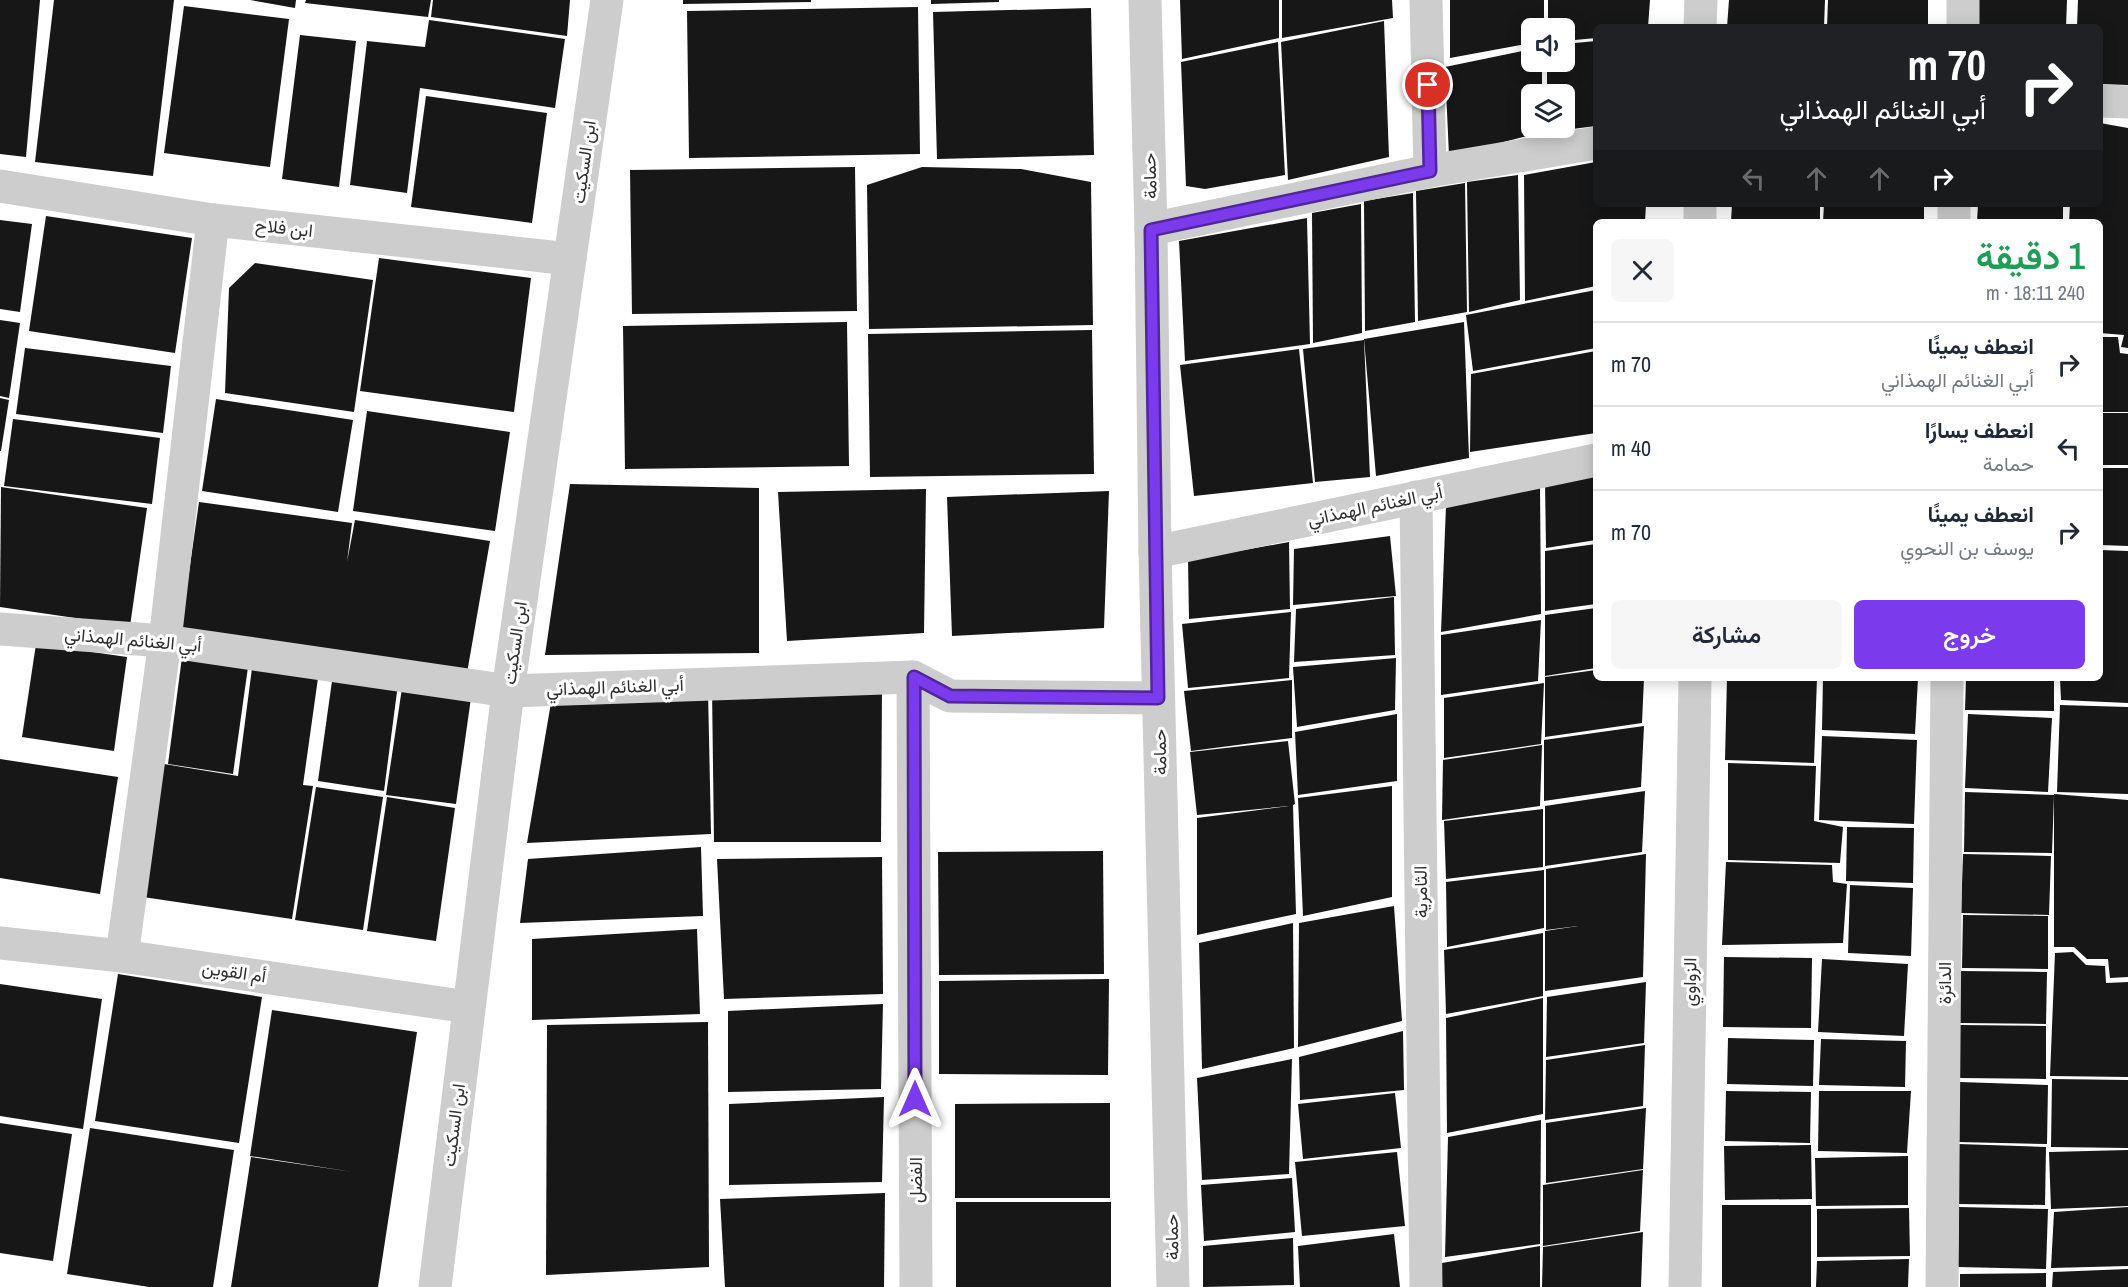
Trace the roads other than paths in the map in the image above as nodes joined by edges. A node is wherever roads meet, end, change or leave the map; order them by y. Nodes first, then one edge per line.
1 (608, 0) edge
2 (1145, 0) edge
3 (1426, 0) edge
4 (1701, 0) edge
5 (1963, 0) edge
6 (1700, 24) edge
7 (1963, 24) edge
8 (2103, 101) edge
9 (2128, 102) edge
10 (1593, 144) edge
11 (1430, 171) junction
12 (0, 186) edge
13 (213, 220) junction
14 (1151, 230) junction
15 (570, 260) junction
16 (1593, 461) edge
17 (1416, 497) junction
18 (1155, 552) junction
19 (0, 629) edge
20 (165, 641) junction
21 (914, 677) junction
22 (1695, 681) edge
23 (1947, 681) edge
24 (508, 691) junction
25 (1158, 698) junction
26 (0, 943) edge
27 (122, 956) junction
28 (468, 1007) junction
29 (435, 1287) edge
30 (916, 1287) edge
31 (1173, 1287) edge
32 (1426, 1287) edge
33 (1685, 1287) edge
34 (1942, 1287) edge

1 - 15 street, ابن السكيت
2 - 14 street, حمامة
3 - 11 street
4 - 6 street
5 - 7 street
8 - 9 street
10 - 11 street
11 - 14 street
12 - 13 street, ابن فلاح
13 - 15 street, ابن فلاح
13 - 20 street
14 - 18 street, حمامة
15 - 24 street, ابن السكيت
16 - 17 street, أبي الغنائم الهمذاني
17 - 18 street, أبي الغنائم الهمذاني
17 - 32 street, الثامرية
18 - 25 street, حمامة
19 - 20 street, أبي الغنائم الهمذاني
20 - 24 street, أبي الغنائم الهمذاني
20 - 27 street
21 - 24 street, أبي الغنائم الهمذاني
21 - 25 street, أبي الغنائم الهمذاني
21 - 30 street, الفضل
22 - 33 street, الزواوي
23 - 34 street, الدائرة
24 - 28 street, ابن السكيت
25 - 31 street, حمامة
26 - 27 street, أم القوين
27 - 28 street, أم القوين
28 - 29 street, ابن السكيت

